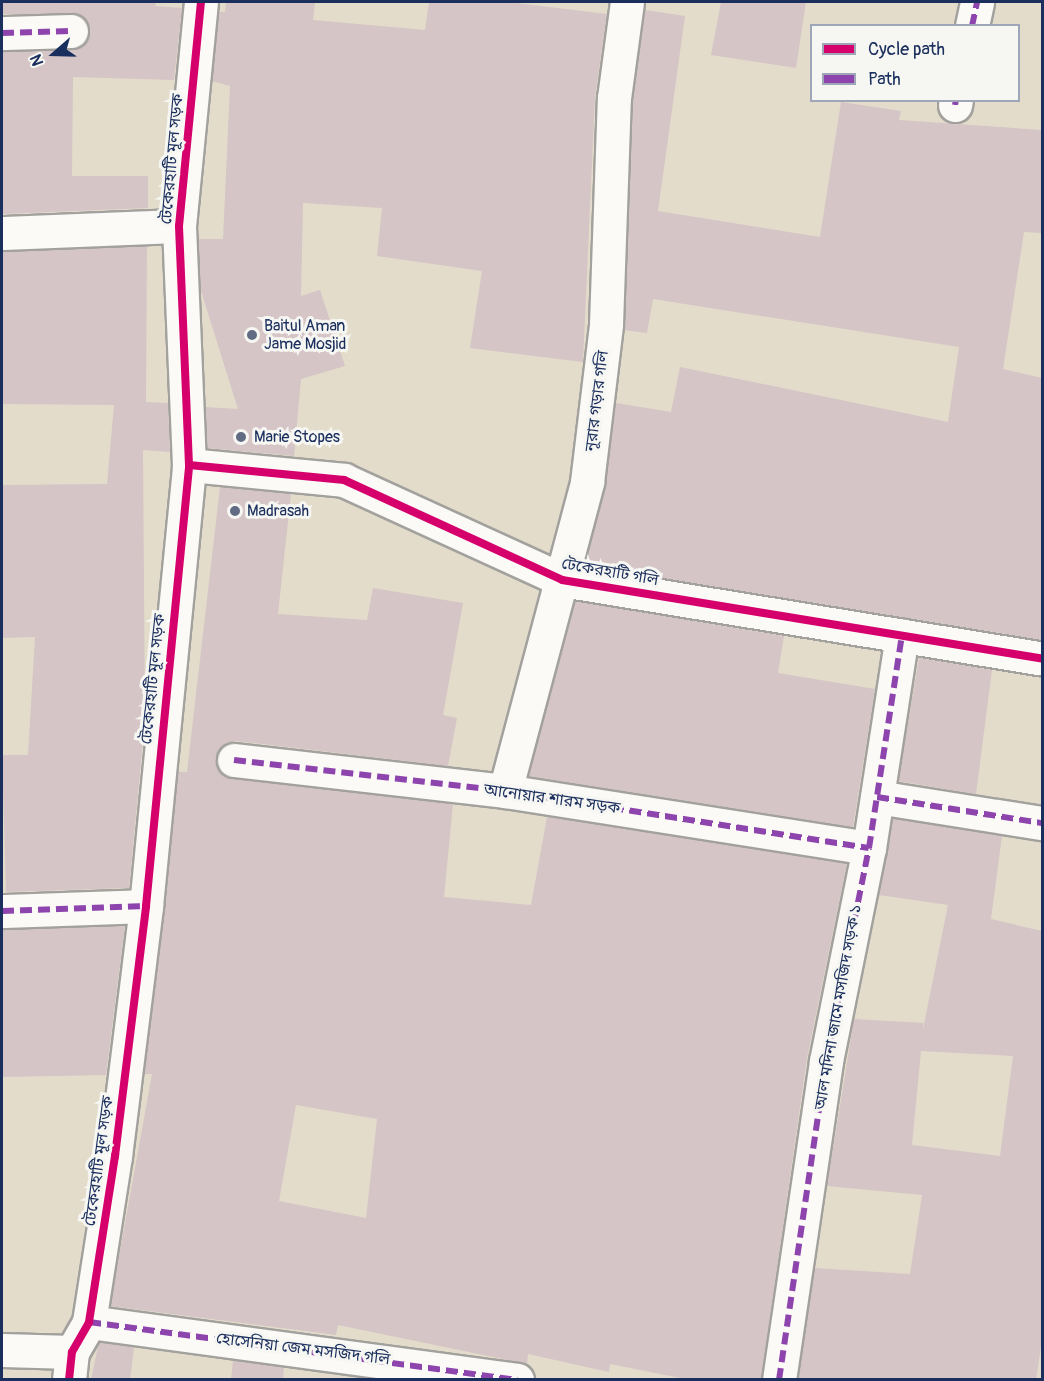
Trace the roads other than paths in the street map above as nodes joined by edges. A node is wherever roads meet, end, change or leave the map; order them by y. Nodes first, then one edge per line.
1 (201, 2) edge
2 (627, 2) edge
3 (976, 2) edge
4 (972, 24) edge
5 (71, 31) dead end
6 (2, 33) edge
7 (179, 226) junction
8 (2, 233) edge
9 (189, 465) junction
10 (562, 580) junction
11 (902, 636) junction
12 (1042, 659) edge
13 (234, 760) dead end
14 (504, 791) junction
15 (877, 797) junction
16 (1042, 824) edge
17 (869, 848) junction
18 (146, 906) junction
19 (2, 911) edge
20 (89, 1322) junction
21 (2, 1350) edge
22 (70, 1366) edge
23 (517, 1380) edge
24 (779, 1380) edge

1 - 7 street, টেকেরহাটি মূল সড়ক
2 - 10 street, নূরার গড়ার গলি
3 - 4 street
5 - 6 street
7 - 8 street
7 - 9 street, টেকেরহাটি মূল সড়ক
9 - 10 street, টেকেরহাটি গলি
9 - 18 street, টেকেরহাটি মূল সড়ক
10 - 11 street, টেকেরহাটি গলি
10 - 14 street, নূরার গড়ার গলি
11 - 12 street, টেকেরহাটি গলি
11 - 15 street, আল মদিনা জামে মসজিদ সড়ক ১
13 - 14 street, আনোয়ার শারম সড়ক
14 - 17 street, আনোয়ার শারম সড়ক
15 - 16 street
15 - 17 street, আল মদিনা জামে মসজিদ সড়ক ১
17 - 24 street, আল মদিনা জামে মসজিদ সড়ক ১
18 - 19 street
18 - 20 street, টেকেরহাটি মূল সড়ক
20 - 22 street, টেকেরহাটি মূল সড়ক
20 - 23 street, হোসেনিয়া জেম মসজিদ গলি
21 - 22 street

